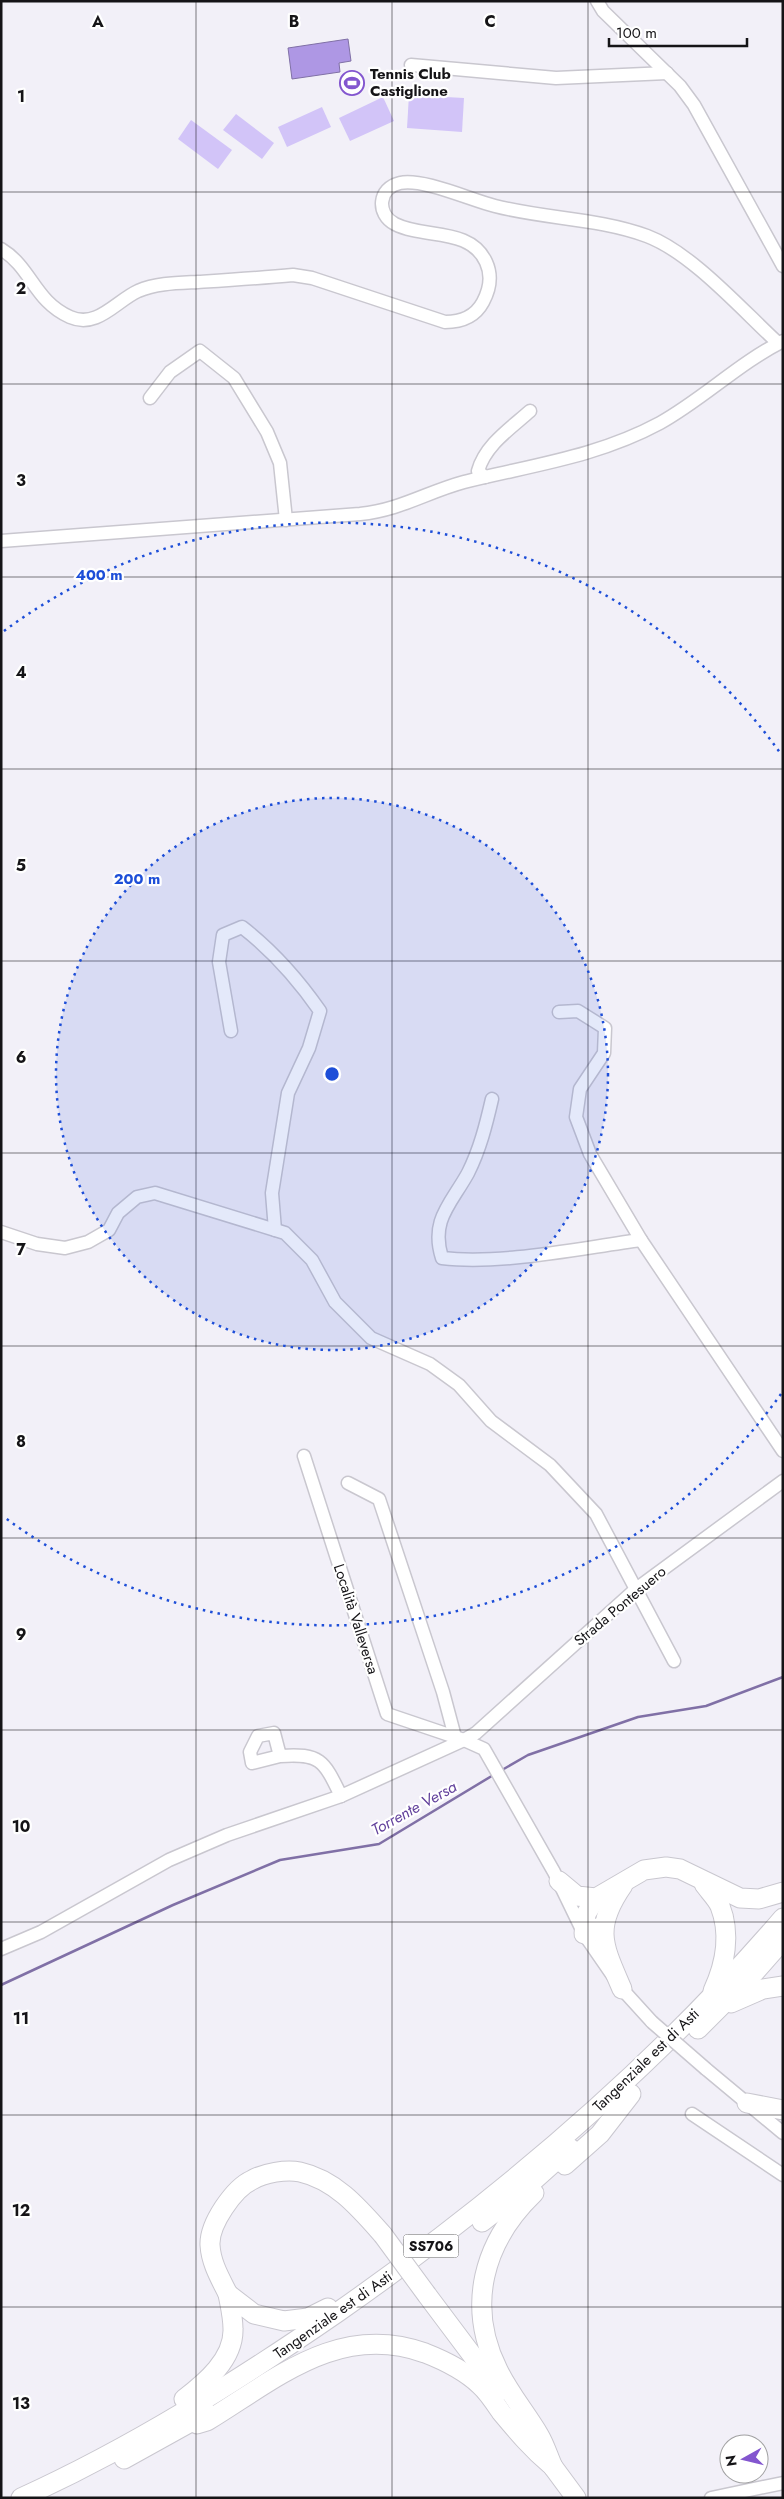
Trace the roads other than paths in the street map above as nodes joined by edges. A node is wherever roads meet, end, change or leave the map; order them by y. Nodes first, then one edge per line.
1 (596, 1) edge
2 (411, 65) dead end
3 (666, 73) junction
4 (1, 249) edge
5 (783, 266) edge
6 (780, 342) edge
7 (150, 398) dead end
8 (530, 411) dead end
9 (485, 477) junction
10 (286, 520) junction
11 (1, 541) edge
12 (559, 1012) dead end
13 (230, 1031) dead end
14 (492, 1099) dead end
15 (275, 1230) junction
16 (1, 1232) edge
17 (641, 1240) junction
18 (783, 1452) edge
19 (304, 1456) dead end
20 (783, 1481) edge
21 (348, 1482) dead end
22 (636, 1589) junction
23 (674, 1661) dead end
24 (460, 1738) junction
25 (280, 1756) dead end
26 (341, 1796) junction
27 (627, 1880) junction
28 (700, 1880) junction
29 (559, 1881) junction
30 (783, 1892) edge
31 (596, 1898) junction
32 (783, 1918) edge
33 (603, 1926) junction
34 (584, 1934) junction
35 (783, 1940) edge
36 (1, 1949) edge
37 (783, 1986) edge
38 (622, 1989) junction
39 (713, 2004) junction
40 (632, 2094) junction
41 (747, 2103) junction
42 (783, 2110) edge
43 (692, 2114) dead end
44 (783, 2133) edge
45 (783, 2175) edge
46 (422, 2253) junction
47 (228, 2294) junction
48 (180, 2429) junction
49 (92, 2462) junction
50 (558, 2473) junction
51 (783, 2483) edge
52 (22, 2498) edge
53 (52, 2498) edge
54 (576, 2498) edge
55 (711, 2498) edge

1 - 3 street
2 - 3 street
3 - 5 street
4 - 6 street
6 - 9 street
7 - 10 street
8 - 9 street
9 - 10 street
10 - 11 street
12 - 17 street
13 - 15 street
14 - 17 street
15 - 16 street
15 - 22 street
17 - 18 street
19 - 24 street, Località Valleversa
20 - 22 street, Strada Pontesuero
21 - 24 street
22 - 23 street
22 - 24 street, Strada Pontesuero
24 - 26 street, Strada Pontesuero
24 - 29 street
25 - 26 street
26 - 36 street, Strada Pontesuero
27 - 28 highway
27 - 31 highway
27 - 33 highway
28 - 30 highway
28 - 39 highway
29 - 31 highway
29 - 34 street
31 - 34 highway
32 - 39 highway, Tangenziale est di Asti / SS706
33 - 34 highway
33 - 38 highway
34 - 38 street
35 - 39 highway, Tangenziale est di Asti / SS706
37 - 39 highway
38 - 41 street, bridge
39 - 40 highway, Tangenziale est di Asti / SS706
39 - 46 highway, Tangenziale est di Asti / SS706
40 - 48 highway, Tangenziale est di Asti / SS706
40 - 50 highway
41 - 42 highway
41 - 44 street
43 - 45 street
46 - 47 highway
46 - 49 highway, Tangenziale est di Asti / SS706
47 - 49 highway
47 - 50 highway, bridge
48 - 50 highway
48 - 53 highway, Tangenziale est di Asti / SS706
49 - 52 highway, Tangenziale est di Asti / SS706
50 - 54 highway
51 - 55 street

